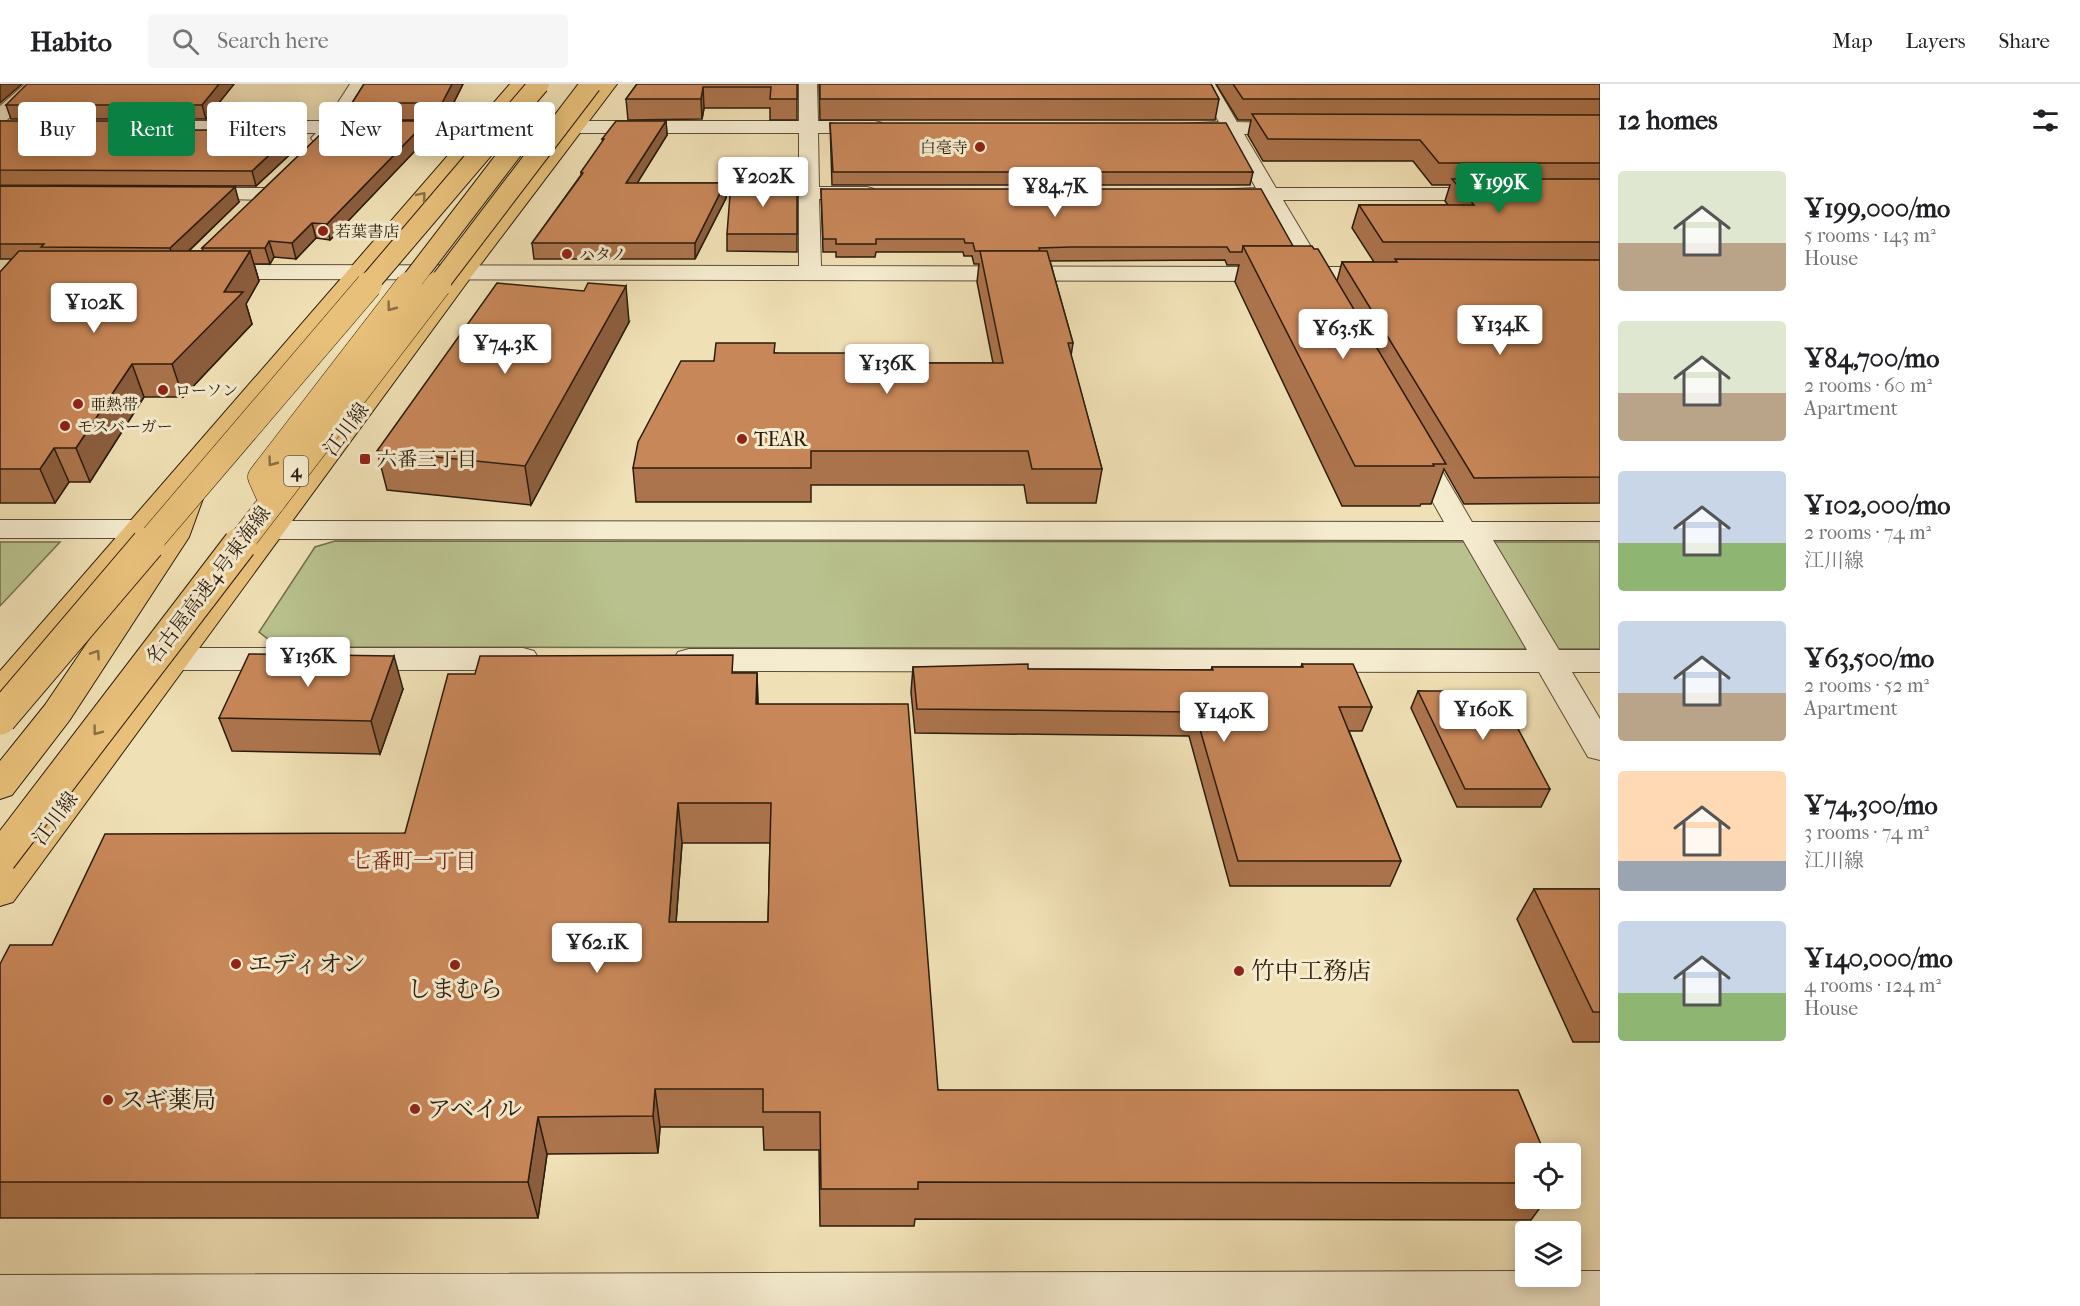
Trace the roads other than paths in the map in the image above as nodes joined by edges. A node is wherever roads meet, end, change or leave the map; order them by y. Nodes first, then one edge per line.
1 (35, 84) edge
2 (360, 84) edge
3 (519, 84) edge
4 (539, 84) edge
5 (591, 84) edge
6 (608, 84) edge
7 (808, 84) edge
8 (1206, 84) edge
9 (348, 102) edge
10 (503, 102) edge
11 (4, 123) edge
12 (195, 127) edge
13 (319, 127) edge
14 (555, 127) edge
15 (574, 127) junction
16 (809, 127) junction
17 (891, 127) edge
18 (1173, 128) edge
19 (1231, 128) junction
20 (1314, 128) edge
21 (319, 140) edge
22 (307, 152) edge
23 (456, 156) edge
24 (509, 156) edge
25 (282, 177) edge
26 (809, 193) junction
27 (172, 194) edge
28 (265, 194) junction
29 (892, 194) edge
30 (1198, 194) edge
31 (1269, 194) junction
32 (1505, 194) edge
33 (248, 210) edge
34 (193, 272) edge
35 (464, 272) junction
36 (357, 273) junction
37 (810, 273) junction
38 (1315, 274) junction
39 (1403, 274) edge
40 (1333, 305) edge
41 (1404, 428) edge
42 (208, 449) junction
43 (271, 516) junction
44 (0, 529) edge
45 (140, 529) junction
46 (1468, 531) junction
47 (1600, 531) edge
48 (174, 659) junction
49 (551, 659) edge
50 (658, 660) edge
51 (1549, 661) junction
52 (1600, 661) edge
53 (0, 692) edge
54 (0, 718) edge
55 (1600, 748) edge
56 (0, 786) edge
57 (0, 858) edge
58 (0, 891) edge
59 (1600, 1295) edge
60 (0, 1299) edge
61 (833, 1301) edge
62 (65, 1303) edge

1 - 11 street
2 - 9 street
3 - 10 main road
4 - 54 main road, bridge
5 - 43 main road, 名古屋高速4号東海線 / 4, bridge
6 - 15 main road, 江川線
7 - 16 street
8 - 19 street
12 - 13 street
14 - 15 street
15 - 16 street
15 - 35 main road, 江川線
16 - 17 street
16 - 26 street
18 - 19 street
19 - 20 street
19 - 31 street
21 - 22 street
36 -> 23 main road
24 -> 43 main road, bridge
25 - 28 street
26 - 29 street
26 - 37 street
27 - 28 street
28 - 33 street
30 - 31 street
31 - 32 street
31 - 38 street
34 - 36 street
35 - 36 street
35 - 37 street
35 - 43 main road, 江川線
36 - 42 main road
37 - 38 street
38 - 39 street
38 - 40 street
41 - 46 street
42 - 45 main road
56 -> 42 main road
43 - 46 street
43 - 48 main road, 江川線
43 -> 57 main road, 名古屋高速4号東海線 / 4, bridge
44 - 45 street
45 - 53 main road
46 - 47 street
46 - 51 street
48 - 49 street
48 - 58 main road, 江川線
50 - 51 street
51 - 52 street
51 - 55 street
59 - 61 street
60 - 62 street
61 - 62 street

